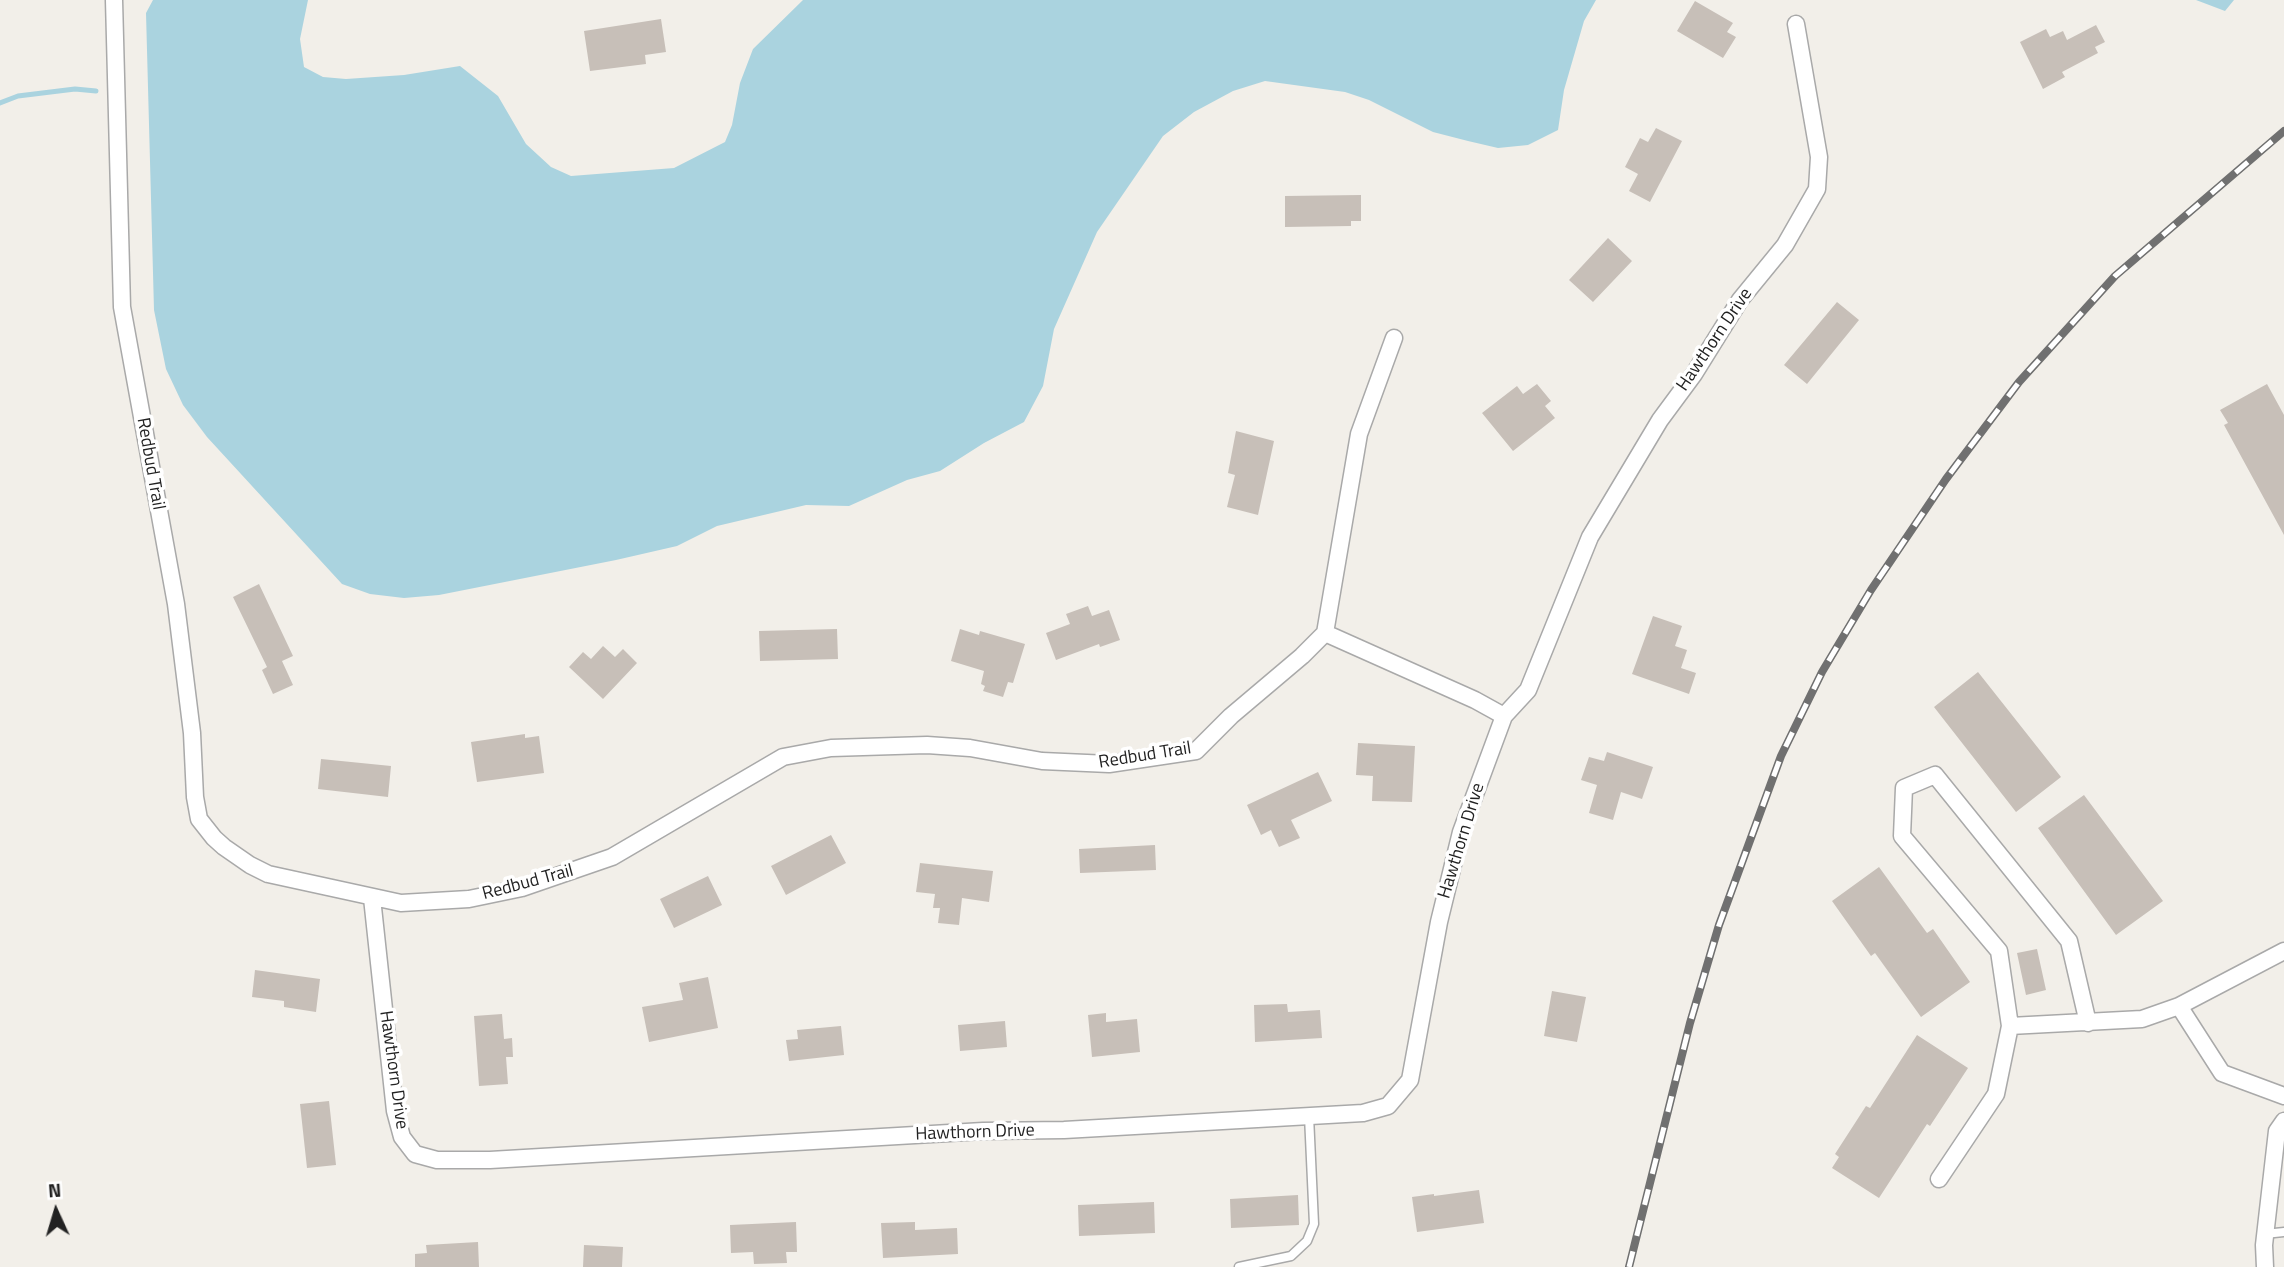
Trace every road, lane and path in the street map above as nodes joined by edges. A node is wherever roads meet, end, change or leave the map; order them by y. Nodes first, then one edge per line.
1 (114, 0) edge
2 (1796, 24) dead end
3 (1394, 338) dead end
4 (1325, 633) junction
5 (1504, 716) junction
6 (372, 898) junction
7 (2284, 951) edge
8 (2179, 1006) junction
9 (2088, 1023) junction
10 (2010, 1026) junction
11 (2284, 1096) edge
12 (1309, 1116) junction
13 (2284, 1121) edge
14 (1939, 1179) dead end
15 (2284, 1232) edge
16 (2265, 1234) junction
17 (1239, 1267) edge
18 (2264, 1267) edge

1 - 6 street, Redbud Trail
2 - 5 street, Hawthorn Drive
3 - 4 street
4 - 5 street
4 - 6 street, Redbud Trail
5 - 12 street, Hawthorn Drive
6 - 12 street, Hawthorn Drive
7 - 8 street
8 - 9 street
8 - 11 street
9 - 10 street
9 - 10 street
10 - 14 street
12 - 17 lane
13 - 16 street
15 - 16 lane
16 - 18 street

